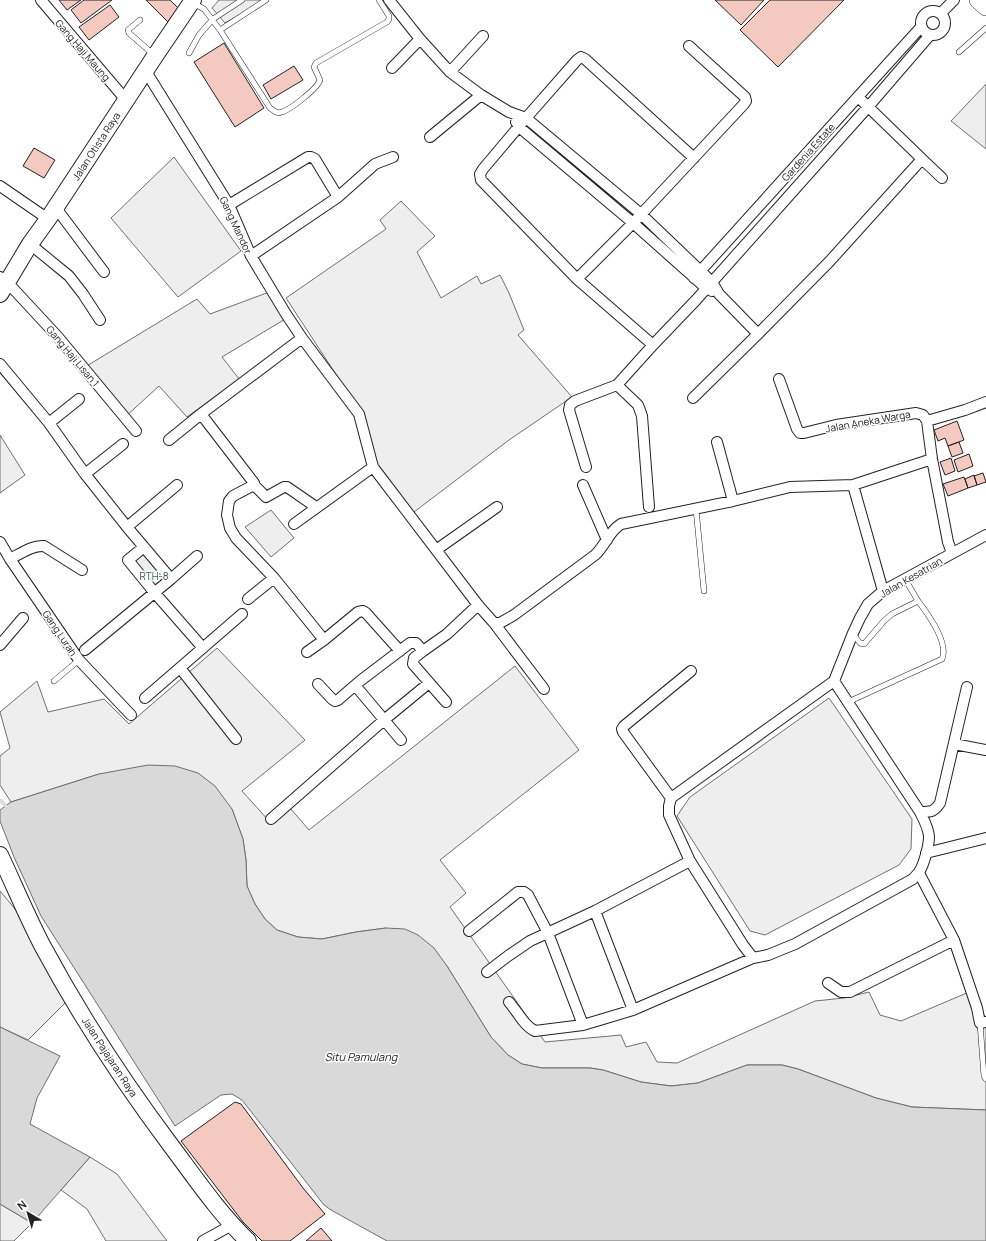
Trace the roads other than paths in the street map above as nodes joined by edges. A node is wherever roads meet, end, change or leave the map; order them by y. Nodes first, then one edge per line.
1 (40, 0) edge
2 (242, 0) edge
3 (266, 0) edge
4 (379, 0) edge
5 (389, 0) edge
6 (954, 0) edge
7 (978, 0) edge
8 (192, 1) edge
9 (986, 7) edge
10 (941, 13) junction
11 (213, 19) junction
12 (140, 20) dead end
13 (922, 27) junction
14 (986, 28) edge
15 (220, 30) junction
16 (930, 35) junction
17 (483, 36) dead end
18 (420, 39) junction
19 (689, 46) dead end
20 (959, 52) dead end
21 (189, 53) dead end
22 (154, 56) junction
23 (392, 68) dead end
24 (146, 70) junction
25 (450, 72) junction
26 (481, 95) junction
27 (858, 97) junction
28 (126, 100) junction
29 (868, 107) junction
30 (509, 112) junction
31 (526, 118) junction
32 (519, 127) junction
33 (430, 137) dead end
34 (393, 157) dead end
35 (694, 158) junction
36 (922, 159) junction
37 (942, 178) dead end
38 (0, 186) edge
39 (338, 197) junction
40 (229, 205) junction
41 (52, 214) junction
42 (641, 214) junction
43 (632, 223) junction
44 (30, 244) junction
45 (251, 256) junction
46 (104, 272) dead end
47 (698, 274) junction
48 (577, 279) junction
49 (2, 284) edge
50 (709, 285) junction
51 (100, 320) dead end
52 (758, 334) junction
53 (302, 338) junction
54 (653, 345) junction
55 (0, 364) edge
56 (779, 379) dead end
57 (617, 385) junction
58 (693, 398) dead end
59 (79, 399) dead end
60 (986, 402) edge
61 (201, 414) junction
62 (927, 421) junction
63 (49, 423) junction
64 (136, 431) dead end
65 (169, 440) dead end
66 (717, 442) dead end
67 (122, 444) dead end
68 (932, 459) junction
69 (373, 467) junction
70 (586, 467) dead end
71 (85, 474) junction
72 (177, 485) dead end
73 (254, 485) junction
74 (583, 485) dead end
75 (853, 485) junction
76 (733, 502) junction
77 (316, 507) junction
78 (497, 507) dead end
79 (649, 507) dead end
80 (696, 509) junction
81 (294, 524) dead end
82 (127, 527) junction
83 (986, 535) edge
84 (607, 540) junction
85 (0, 544) edge
86 (144, 547) junction
87 (436, 550) junction
88 (952, 553) junction
89 (197, 556) dead end
90 (10, 560) junction
91 (82, 570) dead end
92 (171, 578) junction
93 (274, 578) junction
94 (905, 579) junction
95 (704, 591) dead end
96 (883, 591) junction
97 (154, 592) junction
98 (248, 599) dead end
99 (918, 601) junction
100 (478, 605) junction
101 (242, 614) dead end
102 (23, 618) dead end
103 (494, 623) junction
104 (853, 633) junction
105 (324, 640) junction
106 (0, 645) edge
107 (203, 648) junction
108 (85, 650) dead end
109 (400, 651) junction
110 (423, 651) junction
111 (307, 652) dead end
112 (79, 660) junction
113 (180, 668) junction
114 (691, 671) dead end
115 (54, 681) dead end
116 (834, 681) junction
117 (429, 683) junction
118 (318, 684) dead end
119 (967, 687) dead end
120 (544, 689) dead end
121 (359, 690) dead end
122 (145, 698) dead end
123 (446, 702) dead end
124 (848, 702) junction
125 (131, 715) dead end
126 (384, 720) junction
127 (236, 739) dead end
128 (401, 740) dead end
129 (954, 744) junction
130 (986, 750) edge
131 (671, 798) junction
132 (920, 812) junction
133 (271, 819) dead end
134 (986, 838) edge
135 (926, 853) junction
136 (0, 855) edge
137 (690, 861) junction
138 (919, 873) junction
139 (595, 911) junction
140 (469, 931) dead end
141 (548, 933) junction
142 (954, 940) junction
143 (753, 958) junction
144 (487, 972) dead end
145 (828, 983) dead end
146 (509, 1002) dead end
147 (633, 1010) junction
148 (983, 1023) edge
149 (583, 1025) junction
150 (986, 1079) edge
151 (232, 1225) junction
152 (203, 1241) edge
153 (248, 1241) edge

1 - 28 street, Gang Haji Maung
2 - 11 lane
3 - 15 lane
4 - 15 lane
5 - 18 street
6 - 10 street
7 - 9 highway
8 - 11 lane
8 - 22 main road, Jalan Otista Raya
10 - 13 street
10 - 16 street
11 - 15 lane
11 - 21 lane
12 - 22 lane
13 - 16 street
13 - 27 street, Gardenia Estate
14 - 20 lane
16 - 29 street, Gardenia Estate
17 - 25 street
18 - 23 street
18 - 25 street
19 - 35 street
22 - 24 main road, Jalan Otista Raya
24 - 28 main road, Jalan Otista Raya
24 - 40 street, Gang Mandor
25 - 26 street
26 - 30 street
26 - 33 street
27 - 29 street
27 - 47 street, Gardenia Estate
28 - 41 main road, Jalan Otista Raya
29 - 36 street
29 - 50 street, Gardenia Estate
30 - 31 street
30 - 32 street
31 - 32 street
31 - 35 street
31 - 42 street
32 - 43 street
32 - 48 street
34 - 39 street
35 - 42 street
36 - 37 street
36 - 52 street
38 - 41 street
39 - 40 street
39 - 45 street
40 - 45 street, Gang Mandor
41 - 44 main road, Jalan Otista Raya
41 - 46 street
42 - 43 street
42 - 47 street
43 - 47 street
43 - 48 street
44 - 49 main road, Jalan Otista Raya
44 - 51 street
45 - 53 street, Gang Mandor
47 - 50 street
48 - 54 street
49 - 64 street, Gang Haji Lisan 1
50 - 52 street
50 - 54 street, Gardenia Estate
52 - 58 street
53 - 61 street
53 - 69 street, Gang Mandor
54 - 57 street, Gardenia Estate
55 - 63 street
56 - 62 street, Jalan Aneka Warga
57 - 70 street
57 - 79 street
59 - 63 street
60 - 62 street
61 - 65 street
61 - 73 street
62 - 68 street
63 - 71 street
66 - 76 street
67 - 71 street
68 - 75 street
68 - 88 street
69 - 77 street
69 - 87 street
71 - 82 street
72 - 82 street
73 - 77 street
73 - 93 street
74 - 84 street
75 - 76 street
75 - 96 street
76 - 80 street
77 - 81 street
78 - 87 street
80 - 84 street
80 - 95 lane
82 - 86 street
83 - 88 street, Jalan Kesatrian
84 - 103 street
85 - 90 street, Gang Lurah
86 - 92 street
86 - 97 street
87 - 100 street
88 - 94 street, Jalan Kesatrian
89 - 92 street
90 - 91 street
90 - 112 street, Gang Lurah
92 - 97 street
93 - 98 street
93 - 105 street
94 - 96 street, Jalan Kesatrian
94 - 99 lane
96 - 104 street, Jalan Kesatrian
97 - 107 street
97 - 108 street
99 - 104 lane
99 - 124 lane
100 - 103 street
100 - 110 street
101 - 107 street
102 - 106 street
103 - 120 street
104 - 116 street, Jalan Kesatrian
105 - 109 street
105 - 111 street
107 - 113 street
109 - 110 street
109 - 118 street
110 - 117 street
112 - 115 lane
112 - 125 street, Gang Lurah
113 - 122 street
113 - 127 street
114 - 131 street
116 - 124 street
116 - 131 street
117 - 123 street
117 - 126 street
119 - 129 street
121 - 126 street
124 - 132 street
126 - 128 street
126 - 133 street
129 - 130 street
129 - 132 street
131 - 137 street
132 - 135 street
134 - 135 street
135 - 138 street
136 - 151 main road, Jalan Pajajaran Raya
137 - 139 street
137 - 143 street
138 - 142 street
138 - 143 street
139 - 141 street
139 - 147 street
140 - 141 street
141 - 144 street
141 - 149 street
142 - 145 street
142 - 148 street
143 - 147 street
146 - 149 street
147 - 149 street
148 - 150 lane
151 - 152 street
151 - 153 main road, Jalan Pajajaran Raya

